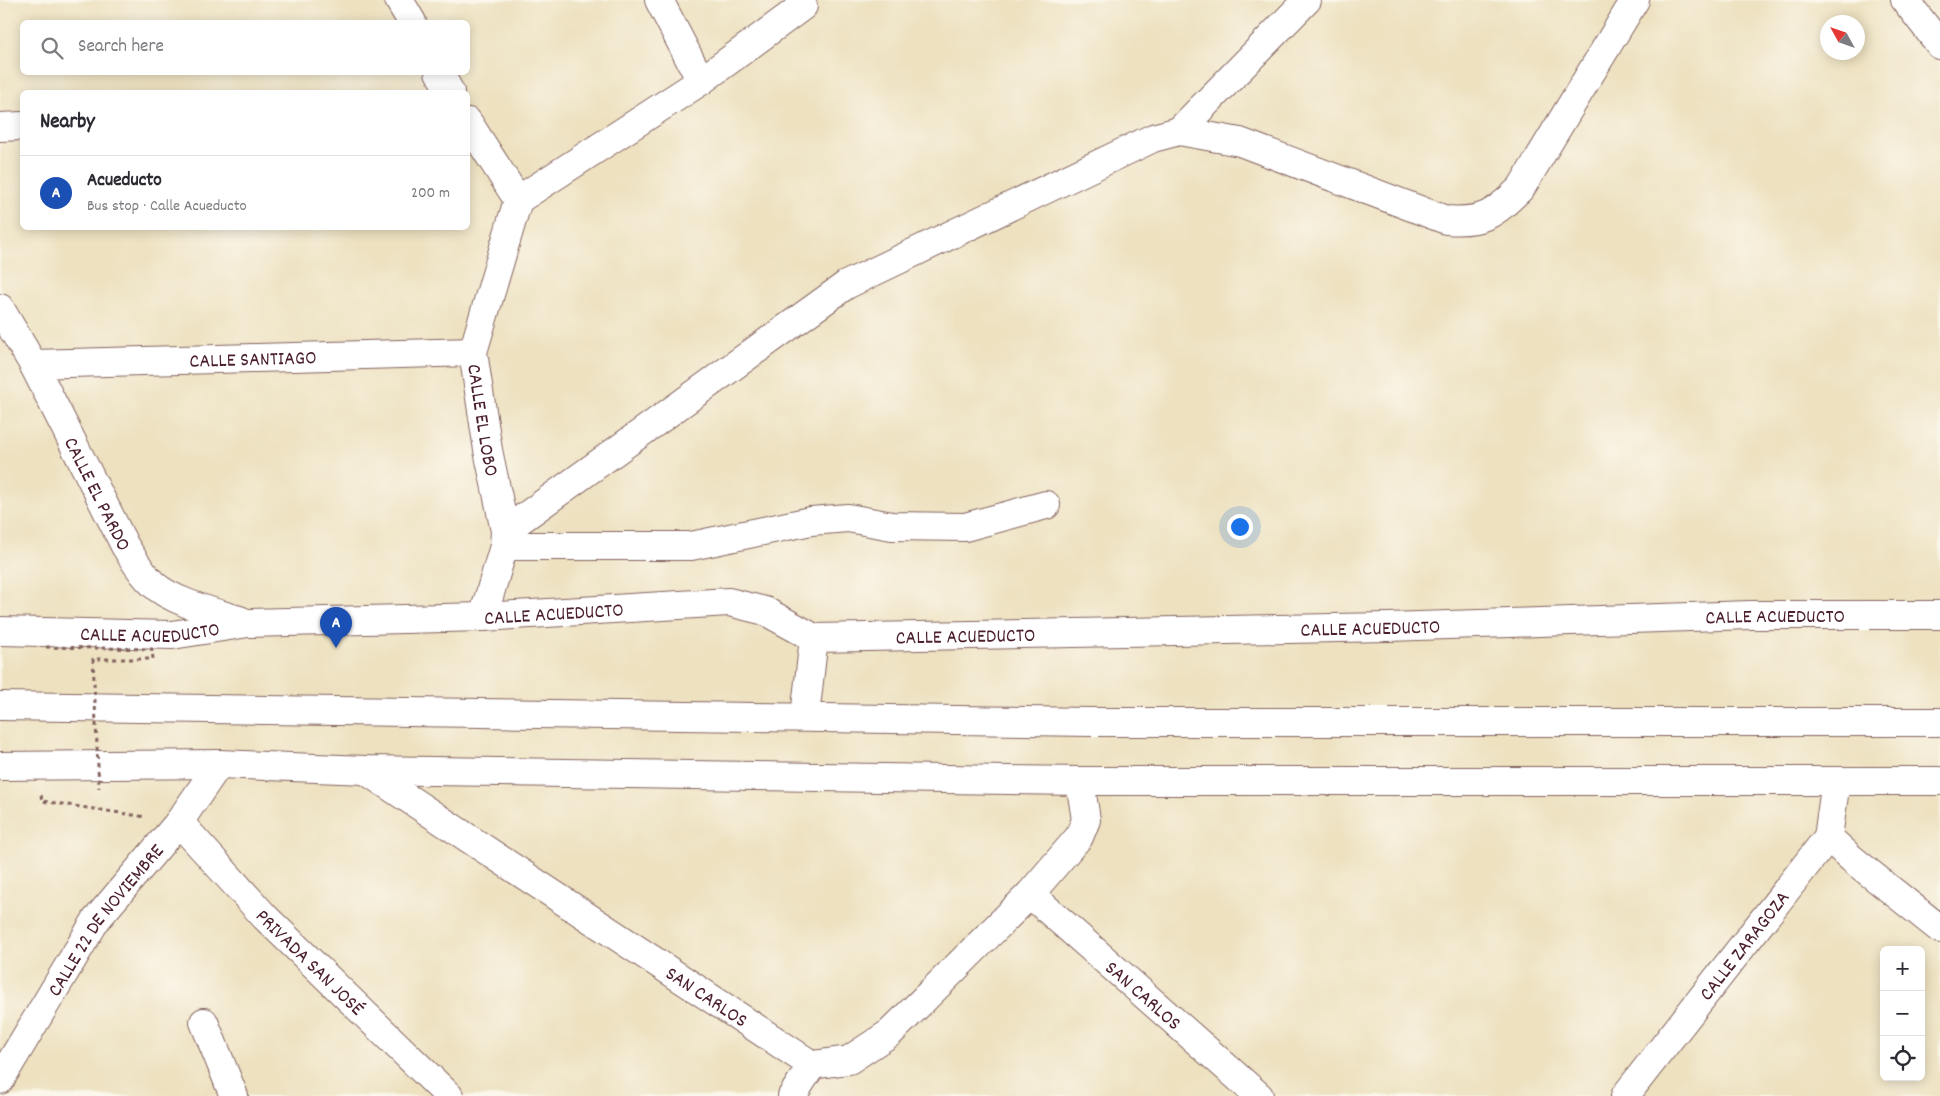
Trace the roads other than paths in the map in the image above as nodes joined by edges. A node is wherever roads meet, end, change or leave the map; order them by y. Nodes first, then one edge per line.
1 (399, 0) edge
2 (660, 0) edge
3 (1307, 0) edge
4 (1635, 0) edge
5 (1905, 0) edge
6 (803, 6) dead end
7 (411, 20) edge
8 (1940, 45) edge
9 (442, 75) edge
10 (701, 81) junction
11 (449, 90) edge
12 (470, 125) edge
13 (20, 126) edge
14 (0, 127) edge
15 (1179, 131) junction
16 (518, 200) junction
17 (0, 308) edge
18 (473, 352) junction
19 (33, 364) junction
20 (1046, 505) dead end
21 (505, 539) junction
22 (1940, 615) edge
23 (483, 616) junction
24 (248, 623) junction
25 (0, 631) edge
26 (814, 638) junction
27 (0, 706) edge
28 (805, 716) junction
29 (1940, 722) edge
30 (218, 764) junction
31 (0, 766) edge
32 (365, 770) junction
33 (1080, 781) junction
34 (1836, 781) junction
35 (1940, 781) edge
36 (179, 822) junction
37 (1828, 837) junction
38 (1030, 894) junction
39 (1940, 929) edge
40 (204, 1022) dead end
41 (812, 1065) junction
42 (0, 1080) edge
43 (234, 1096) edge
44 (449, 1096) edge
45 (792, 1096) edge
46 (1259, 1096) edge
47 (1625, 1096) edge

1 - 7 main road
2 - 10 main road
3 - 15 main road
4 - 15 main road
5 - 8 main road
6 - 10 main road
9 - 11 main road
10 - 16 main road
12 - 16 main road
13 - 14 main road
15 - 21 main road
16 - 18 main road, CALLE EL LOBO
17 - 19 main road, CALLE EL PARDO
18 - 19 main road, CALLE SANTIAGO
18 - 21 main road, CALLE EL LOBO
19 - 24 main road, CALLE EL PARDO
20 - 21 main road
21 - 23 main road, CALLE EL LOBO
22 - 26 main road, CALLE ACUEDUCTO
23 - 24 main road, CALLE ACUEDUCTO
23 - 26 main road, CALLE ACUEDUCTO
24 - 25 main road, CALLE ACUEDUCTO
26 - 28 main road
27 - 28 main road
28 - 29 main road
30 - 31 main road
30 - 32 main road
30 - 36 main road, CALLE 22 DE NOVIEMBRE
32 - 33 main road
32 - 41 main road, SAN CARLOS
33 - 34 main road
33 - 38 main road
34 - 35 main road
34 - 37 main road, CALLE ZARAGOZA
36 - 42 main road, CALLE 22 DE NOVIEMBRE
36 - 44 main road, PRIVADA SAN JOSÉ
37 - 39 main road
37 - 47 main road, CALLE ZARAGOZA
38 - 41 main road
38 - 46 main road, SAN CARLOS
40 - 43 main road
41 - 45 main road

